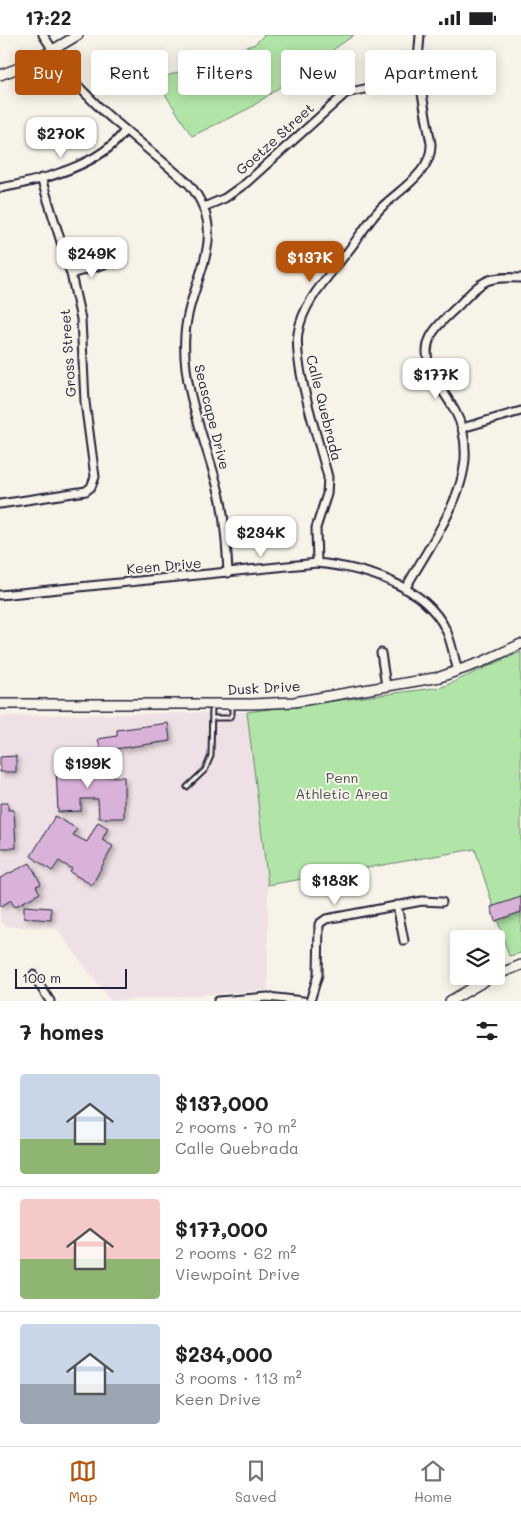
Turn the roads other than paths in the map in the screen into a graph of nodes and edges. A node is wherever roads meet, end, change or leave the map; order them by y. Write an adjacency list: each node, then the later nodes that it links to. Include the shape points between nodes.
1 (43, 35): 4 (street, Seascape Drive)
2 (78, 35): 5 (street)
3 (420, 35): 6 (street, Calle Quebrada)
4 (52, 50)
5 (56, 50)
6 (419, 50)
7 (15, 70): 8 (street)
8 (0, 75)
9 (81, 89): 12 (street, Seascape Drive)
10 (365, 89): 15 (street, Goetze Street, via 346,93 246,183)
11 (423, 95): 22 (street, Calle Quebrada, via 431,143 428,161 379,210 316,293 300,323 298,361 328,477 327,494 316,528)
12 (125, 130): 13 (street, via 120,138 94,158); 15 (street, Seascape Drive, via 189,184)
13 (41, 178): 14 (street); 17 (street, Gross Street)
14 (0, 188)
15 (204, 207): 23 (street, Seascape Drive, via 209,245 188,312 185,359 192,397 221,501)
16 (108, 263): 17 (street)
17 (71, 274): 21 (street, Gross Street, via 81,319 84,402 96,477 91,487 80,492)
18 (521, 278): 20 (street, via 497,277 477,286 431,337 427,349 428,364)
19 (521, 411): 20 (street)
20 (462, 428): 24 (street, via 465,458 455,501)
21 (0, 504)
22 (317, 563): 23 (street, Keen Drive); 24 (street, Keen Drive, via 347,566)
23 (228, 573): 25 (street, Keen Drive)
24 (405, 589): 28 (street, Keen Drive, via 432,610 446,630)
25 (0, 595)
26 (521, 644): 28 (street, Dusk Drive)
27 (381, 653): 29 (street)
28 (458, 671): 29 (street, Dusk Drive)
29 (386, 686): 32 (street, Dusk Drive, via 294,702)
30 (0, 704): 31 (street, Dusk Drive)
31 (212, 704): 32 (street, Dusk Drive); 33 (lane)
32 (232, 704): 33 (lane, via 229,718)
33 (212, 718): 34 (lane, via 211,756 205,770)
34 (187, 787)
35 (442, 902): 36 (street)
36 (398, 905): 37 (street); 45 (street, via 326,919 319,924 318,975)
37 (404, 941)
38 (521, 965): 39 (street)
39 (505, 971)
40 (33, 975): 42 (street)
41 (478, 985): 46 (street)
42 (50, 1001)
43 (218, 1001): 44 (street, via 268,997)
44 (303, 1001)
45 (310, 1001)
46 (450, 1001)

